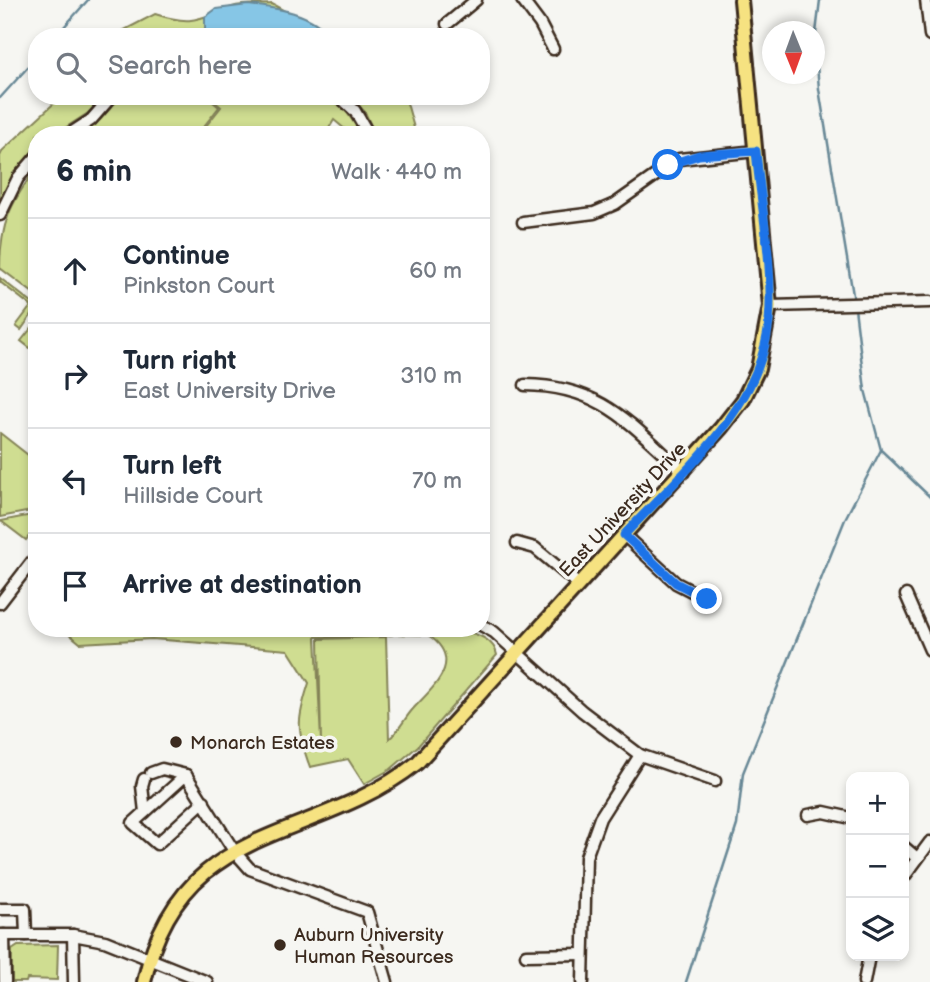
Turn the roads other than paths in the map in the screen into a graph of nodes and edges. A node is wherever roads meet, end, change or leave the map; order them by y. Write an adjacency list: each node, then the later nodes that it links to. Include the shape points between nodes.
1 (476, 0): 5 (street)
2 (522, 0): 7 (street)
3 (741, 0): 12 (main road, East University Drive)
4 (926, 0): 6 (street)
5 (447, 24)
6 (930, 35)
7 (553, 49)
8 (104, 105): 10 (street)
9 (349, 105): 11 (street)
10 (82, 126)
11 (364, 126)
12 (756, 151): 15 (street, via 679,159 615,204 594,213); 17 (main road, East University Drive)
13 (28, 166): 14 (street)
14 (0, 215)
15 (523, 222)
16 (930, 302): 17 (street)
17 (770, 306): 19 (main road, East University Drive, via 764,347 743,400)
18 (525, 385): 19 (street, via 556,386 605,404)
19 (684, 472): 20 (main road, East University Drive)
20 (624, 535): 23 (main road, East University Drive); 25 (street, via 676,583)
21 (517, 543): 23 (street, via 536,548)
22 (28, 567): 26 (street)
23 (578, 584): 29 (main road, East University Drive)
24 (906, 595): 28 (street)
25 (707, 599)
26 (0, 603)
27 (490, 632): 29 (street)
28 (930, 650)
29 (518, 653): 30 (street); 38 (main road, East University Drive, via 434,748 400,777)
30 (640, 755): 32 (street); 46 (street, via 600,818 586,857)
31 (186, 775): 33 (street); 34 (street); 34 (street, via 162,769 147,776 142,786)
32 (715, 781)
33 (204, 801): 34 (street, via 157,844 133,823); 38 (street)
34 (145, 812)
35 (808, 815): 36 (street, via 824,812)
36 (846, 817)
37 (930, 842): 40 (street)
38 (234, 851): 48 (main road, East University Drive, via 187,890 163,927); 56 (street, via 250,869 366,912)
39 (909, 851): 40 (street)
40 (917, 858): 41 (street)
41 (909, 870)
42 (0, 909): 44 (street, via 25,909)
43 (2, 935): 44 (street); 50 (street)
44 (26, 935): 45 (street)
45 (73, 935): 48 (street, via 105,941); 53 (street)
46 (583, 954): 47 (street); 57 (street)
47 (526, 955)
48 (149, 961): 51 (street); 54 (main road, East University Drive)
49 (868, 961): 58 (street)
50 (2, 968): 52 (street)
51 (190, 978): 55 (street)
52 (5, 982)
53 (74, 982)
54 (144, 982)
55 (207, 982)
56 (387, 982)
57 (583, 982)
58 (864, 982)

